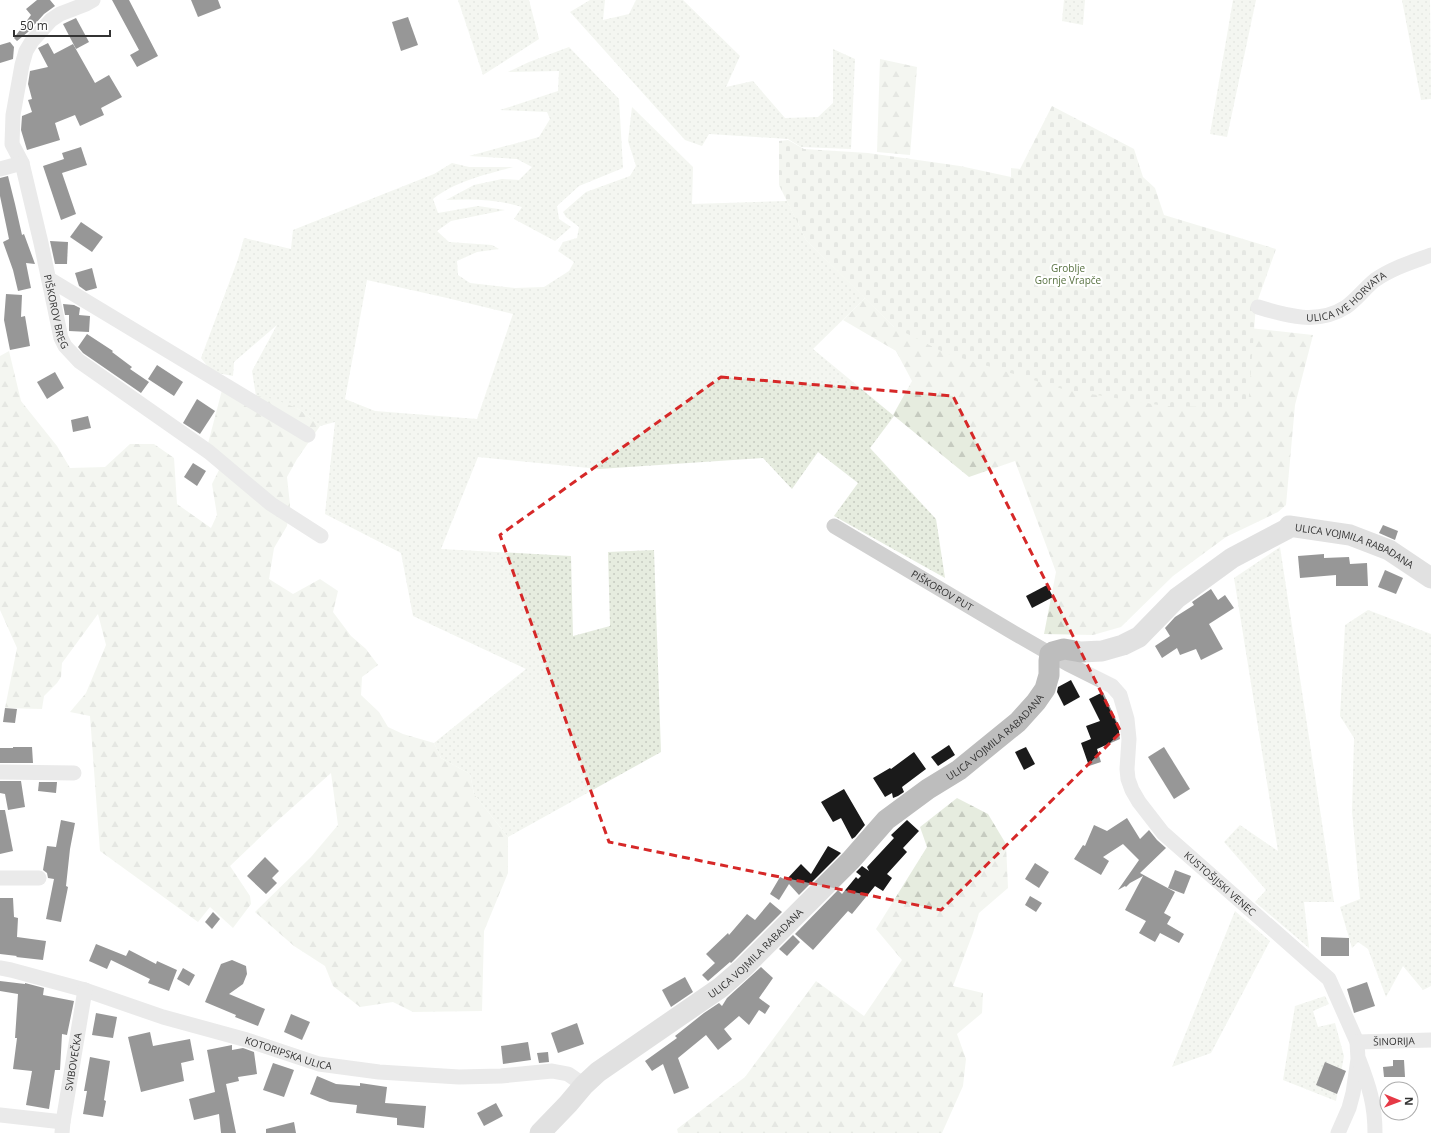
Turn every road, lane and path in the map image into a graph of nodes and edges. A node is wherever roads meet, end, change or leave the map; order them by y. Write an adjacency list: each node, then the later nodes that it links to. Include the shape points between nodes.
1 (93, 0): 2 (street, PIŠKOROV BREG, via 51,20 26,51 16,90 12,131 12,144)
2 (22, 163): 3 (street); 5 (street, PIŠKOROV BREG)
3 (0, 169)
4 (1431, 255): 6 (street, ULICA IVE HORVATA, via 1391,270 1333,314 1297,317)
5 (49, 279): 7 (street); 9 (street, PIŠKOROV BREG, via 61,338 79,361 209,452 271,504)
6 (1258, 307)
7 (308, 435)
8 (834, 526): 11 (street, PIŠKOROV PUT)
9 (321, 536)
10 (1431, 578): 11 (street, ULICA VOJMILA RABADANA, via 1389,550 1350,535 1289,526 1232,558 1177,598 1139,637 1102,651 1058,650)
11 (1050, 654): 19 (street, KUSTOŠIJSKI VENEC, via 1107,682 1120,695 1127,719 1129,739 1128,779 1139,802 1163,833 1329,979); 21 (street, ULICA VOJMILA RABADANA, via 1049,674 1044,689 1018,722 959,770 886,820 852,860 720,988 614,1060)
12 (0, 772): 13 (street)
13 (74, 773)
14 (0, 878): 15 (street)
15 (39, 878)
16 (0, 968): 17 (street, KOTORIPSKA ULICA)
17 (85, 990): 21 (street, KOTORIPSKA ULICA, via 163,1017 247,1040 320,1064 379,1072 459,1077 552,1071 568,1074); 23 (street, SVIBOVEČKA)
18 (1431, 1040): 19 (street, ŠINORIJA)
19 (1357, 1042): 20 (street, KUSTOŠIJSKI VENEC)
20 (1358, 1059): 25 (street, KUSTOŠIJSKI VENEC, via 1349,1108); 26 (street, via 1373,1102)
21 (584, 1085): 24 (street, ULICA VOJMILA RABADANA)
22 (0, 1115): 23 (street)
23 (62, 1128)
24 (540, 1133)
25 (1338, 1133)
26 (1375, 1133)

